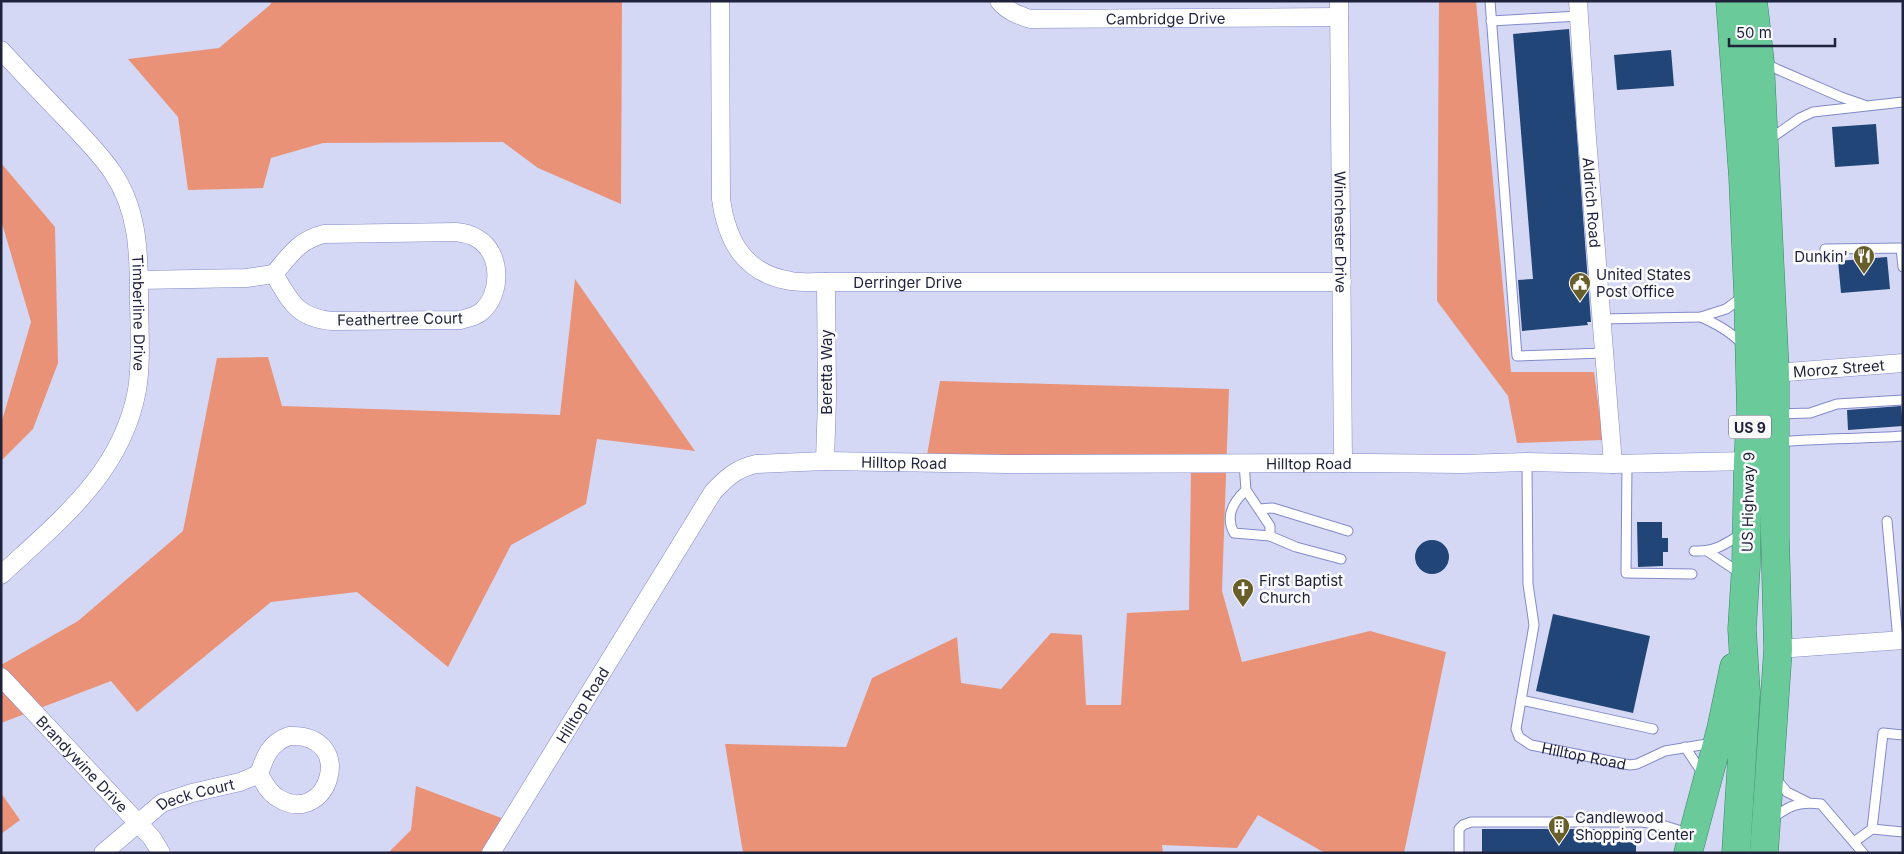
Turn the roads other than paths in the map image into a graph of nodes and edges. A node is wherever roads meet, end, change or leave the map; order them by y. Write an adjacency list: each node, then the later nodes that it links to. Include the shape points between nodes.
1 (720, 1): 19 (street, Derringer Drive, via 721,199 729,234 744,258 764,273 793,282)
2 (999, 1): 8 (street, Cambridge Drive, via 1018,15 1030,19)
3 (1490, 1): 9 (lane)
4 (1730, 1): 21 (highway, US Highway 9 / US 9)
5 (1753, 1): 11 (highway, US Highway 9 / US 9)
6 (1339, 9): 8 (street, Cambridge Drive); 20 (street, Winchester Drive)
7 (1579, 9): 9 (lane); 23 (street, Aldrich Road)
8 (1165, 10)
9 (1491, 21): 25 (lane, via 1517,356)
10 (1, 50): 18 (street, Timberline Drive, via 114,173 134,223)
11 (1760, 62): 13 (lane); 14 (highway, US Highway 9 / US 9)
12 (1903, 102): 13 (lane)
13 (1867, 106): 14 (lane, via 1813,112)
14 (1764, 143): 27 (highway, US Highway 9 / US 9)
15 (1825, 249): 16 (lane, via 1901,248)
16 (1903, 267)
17 (274, 274): 17 (street, Feathertree Court, via 304,241 324,234 456,232 478,238 489,249 494,260 496,285 481,313 460,320 332,321 318,320 300,310); 18 (street, via 246,278)
18 (140, 280): 48 (street, Timberline Drive, via 138,375 133,406 110,462 75,506)
19 (826, 282): 20 (street, Derringer Drive); 32 (street, Beretta Way)
20 (1342, 282): 36 (street, Winchester Drive)
21 (1748, 293): 22 (lane, via 1726,309); 24 (highway, US Highway 9 / US 9)
22 (1701, 317): 23 (lane); 24 (lane, via 1735,336)
23 (1602, 320): 25 (street, Aldrich Road)
24 (1750, 352): 34 (highway, US Highway 9 / US 9)
25 (1604, 353): 37 (street, Aldrich Road)
26 (1903, 363): 27 (street, Moroz Street)
27 (1775, 373): 29 (highway, US Highway 9 / US 9)
28 (1903, 400): 29 (lane, via 1838,404 1810,413)
29 (1775, 414): 31 (highway, US Highway 9 / US 9)
30 (1903, 436): 31 (lane)
31 (1775, 442): 52 (highway, US Highway 9 / US 9)
32 (824, 461): 35 (street, Hilltop Road); 71 (street, Hilltop Road, via 747,466 736,470 713,492)
33 (1527, 462): 36 (street, Hilltop Road); 37 (street, Hilltop Road); 54 (lane, Hilltop Road, via 1528,584 1534,625)
34 (1748, 462): 37 (street, Hilltop Road); 41 (highway, US Highway 9 / US 9)
35 (1244, 463): 36 (street, Hilltop Road); 38 (lane)
36 (1343, 463)
37 (1620, 463): 47 (lane, via 1626,573)
38 (1246, 490): 39 (lane); 43 (lane, via 1231,510 1230,524 1234,533)
39 (1259, 509): 42 (lane, via 1273,508); 43 (lane, via 1270,526)
40 (1887, 521): 51 (lane)
41 (1747, 530): 45 (lane, via 1720,547); 49 (highway, US Highway 9 / US 9)
42 (1348, 531)
43 (1270, 536): 46 (lane)
44 (1694, 551): 45 (lane)
45 (1706, 551): 49 (lane, via 1734,568)
46 (1341, 559)
47 (1692, 574)
48 (1, 575)
49 (1745, 581): 50 (highway, US Highway 9 / US 9)
50 (1742, 629): 57 (highway); 73 (highway, US Highway 9 / US 9, via 1746,692)
51 (1900, 640): 52 (street)
52 (1778, 649): 59 (highway, US Highway 9 / US 9)
53 (1, 677): 64 (street, Brandywine Drive)
54 (1521, 700): 55 (lane); 58 (lane, Hilltop Road, via 1516,729 1519,737 1530,745 1630,765 1664,751)
55 (1653, 729)
56 (1903, 735): 65 (lane, via 1883,733)
57 (1718, 742): 58 (lane, Hilltop Road); 61 (highway)
58 (1685, 747): 61 (lane)
59 (1769, 772): 62 (lane, via 1787,792); 63 (highway, US Highway 9 / US 9)
60 (259, 774): 64 (street, Deck Court, via 168,800)
61 (1708, 782): 68 (highway)
62 (1808, 802): 63 (lane, via 1791,805); 67 (lane, via 1821,804)
63 (1766, 822): 74 (highway, US Highway 9 / US 9)
64 (138, 823): 69 (street, Deck Court); 70 (street, Brandywine Drive)
65 (1872, 829): 66 (lane); 67 (lane)
66 (1903, 832)
67 (1854, 842): 75 (lane)
68 (1691, 844): 72 (lane, via 1662,825 1642,822 1471,822 1459,829)
69 (103, 853)
70 (162, 853)
71 (492, 853)
72 (1460, 853)
73 (1736, 853)
74 (1764, 853)
75 (1863, 853)

